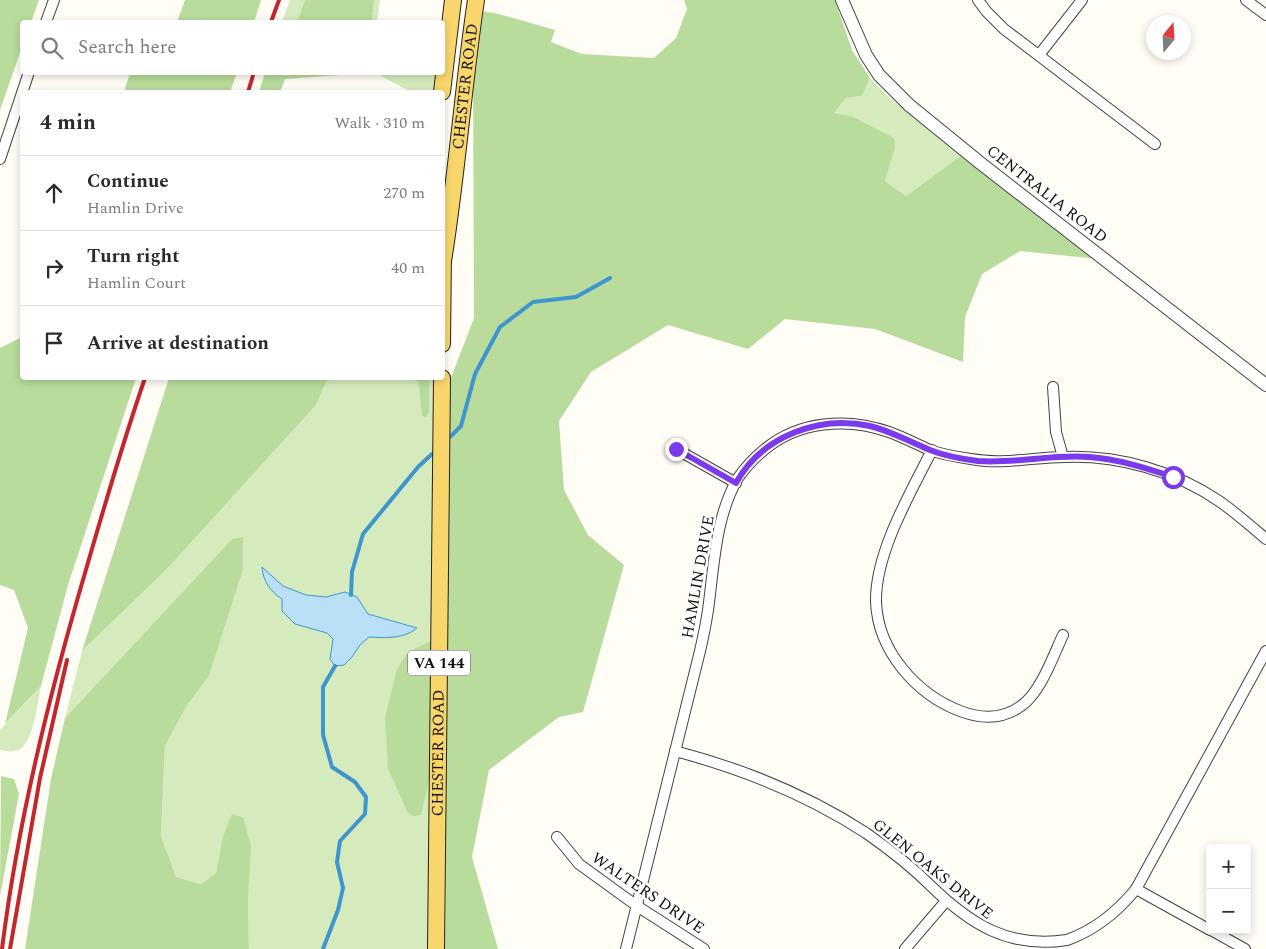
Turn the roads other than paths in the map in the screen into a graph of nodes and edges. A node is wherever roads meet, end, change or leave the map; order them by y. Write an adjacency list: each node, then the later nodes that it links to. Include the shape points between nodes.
1 (54, 0): 9 (street)
2 (453, 0): 11 (main road, CHESTER ROAD)
3 (476, 0): 19 (main road, CHESTER ROAD)
4 (842, 0): 21 (street, CENTRALIA ROAD, via 866,55 879,75 909,105)
5 (978, 0): 10 (street, via 1004,29)
6 (1082, 0): 10 (street)
7 (1246, 0): 8 (street)
8 (1266, 15)
9 (47, 20)
10 (1039, 56): 17 (street)
11 (445, 67)
12 (28, 75): 14 (street)
13 (444, 75): 15 (main road, CHESTER ROAD)
14 (23, 90)
15 (442, 90)
16 (20, 99): 18 (street)
17 (1156, 144)
18 (0, 159)
19 (445, 245)
20 (442, 380): 37 (main road, CHESTER ROAD / VA 144)
21 (1266, 385)
22 (1053, 387): 25 (street, via 1056,432)
23 (676, 449): 26 (street)
24 (932, 450): 25 (street, HAMLIN DRIVE, via 978,461); 26 (street, HAMLIN DRIVE, via 870,426 815,426 797,431 765,449); 28 (street, via 879,570 876,604 884,637 905,672 919,687 947,706 986,718 1001,716 1013,712 1030,697)
25 (1063, 457): 27 (street, HAMLIN DRIVE, via 1088,456 1117,461 1173,477 1218,500)
26 (736, 483): 30 (street, HAMLIN DRIVE, via 715,551 700,651)
27 (1266, 539)
28 (1062, 634)
29 (1266, 650): 32 (street, GLEN OAKS DRIVE)
30 (675, 751): 33 (street, GLEN OAKS DRIVE, via 772,783 833,813 868,834); 34 (street, HAMLIN DRIVE)
31 (557, 837): 34 (street, WALTERS DRIVE, via 579,864)
32 (1136, 889): 33 (street, GLEN OAKS DRIVE, via 1126,902 1092,929 1045,946 1016,944 1002,939 969,921); 35 (street)
33 (946, 901): 40 (street)
34 (637, 906): 38 (street, HAMLIN DRIVE); 39 (street, WALTERS DRIVE)
35 (1206, 928)
36 (1217, 934): 41 (street)
37 (436, 949)
38 (626, 949)
39 (704, 949)
40 (905, 949)
41 (1245, 949)

